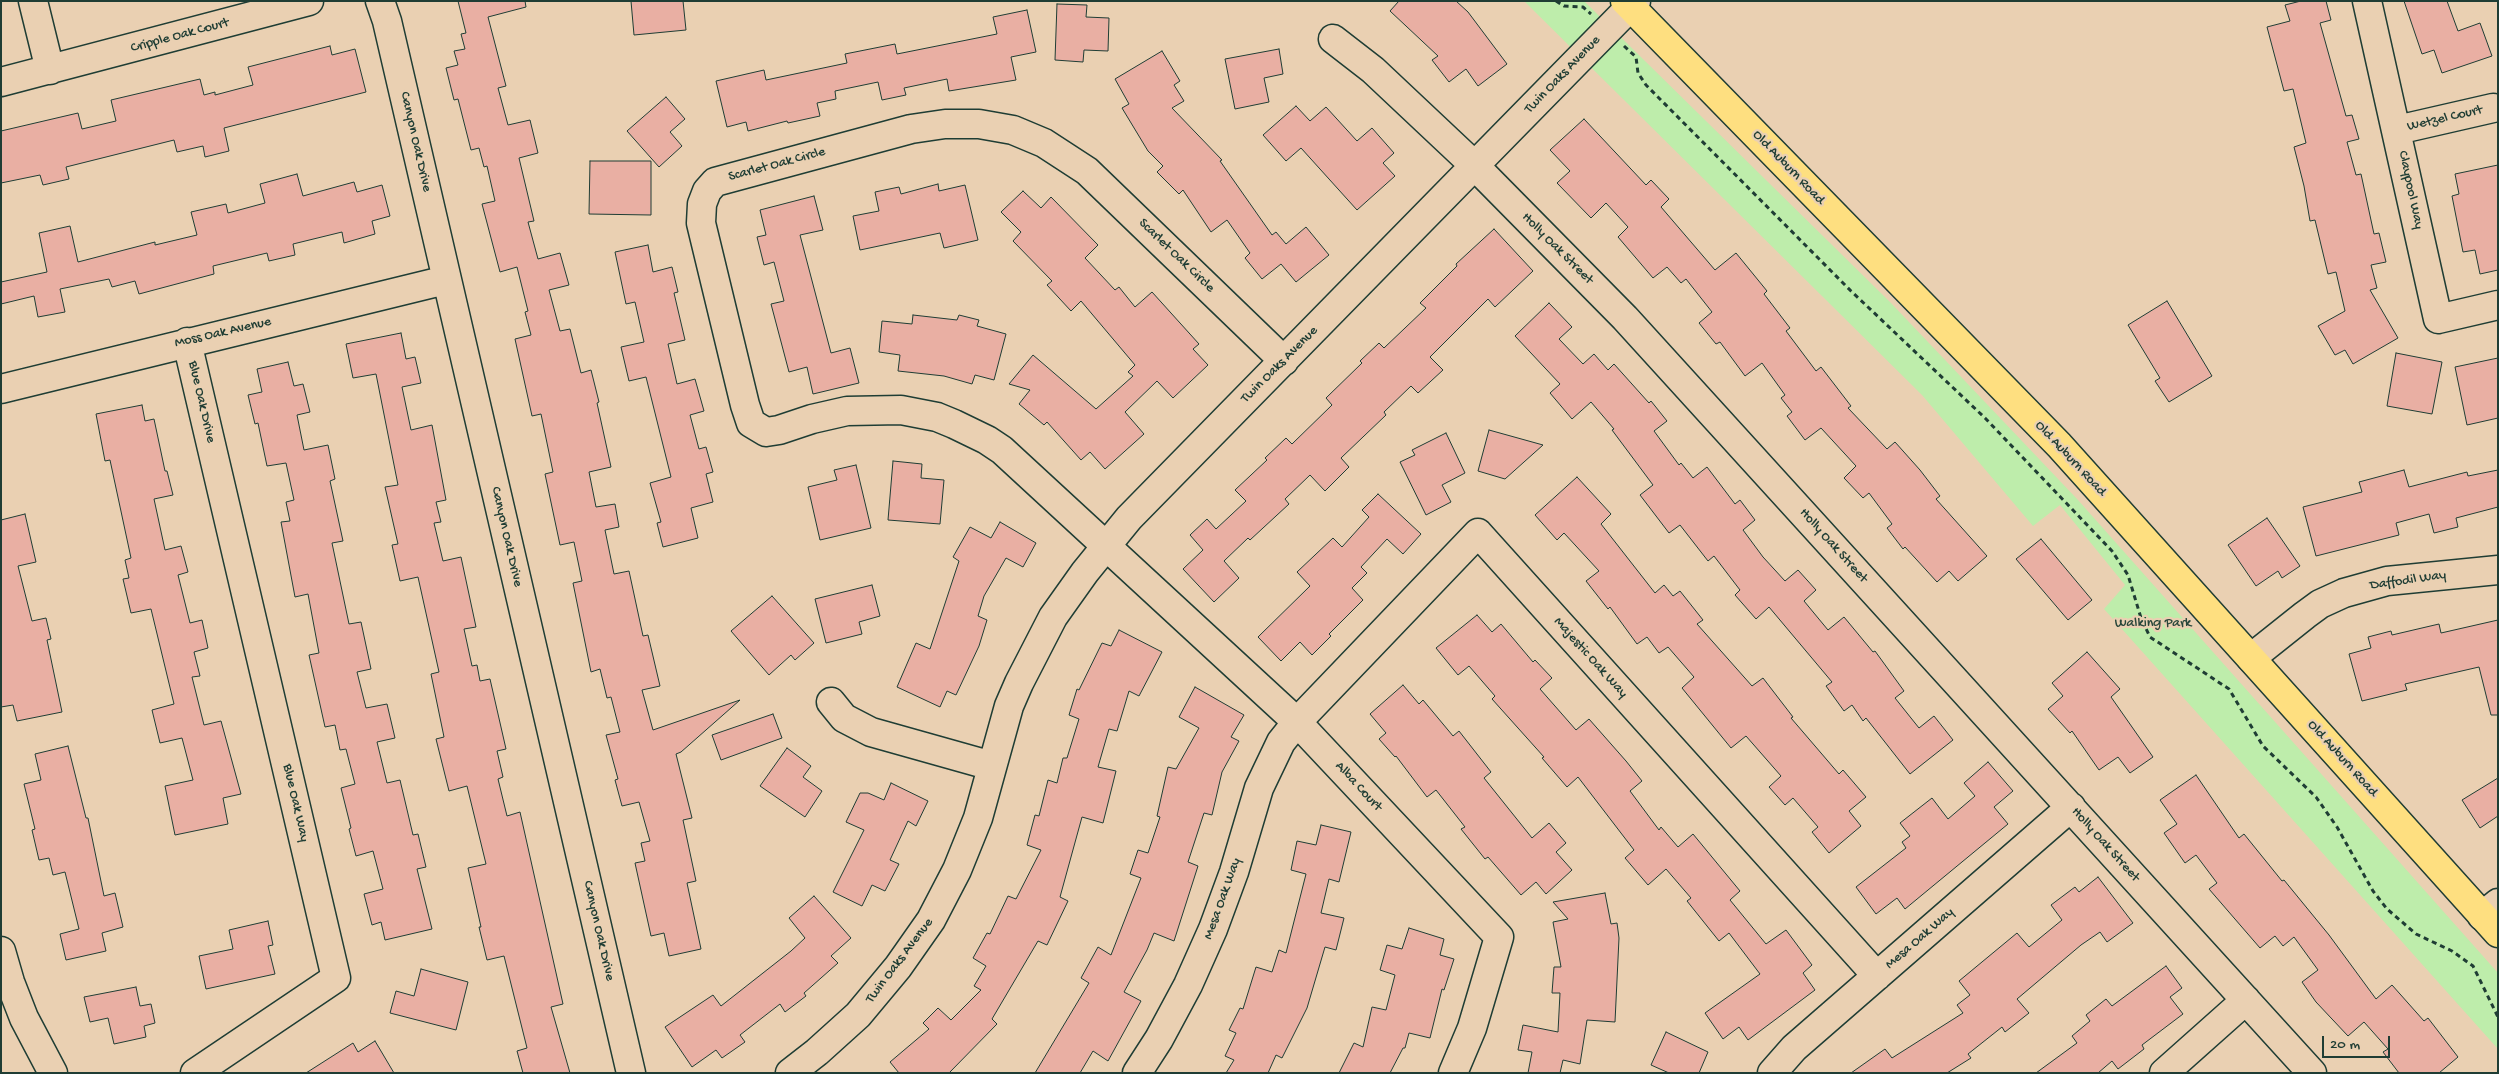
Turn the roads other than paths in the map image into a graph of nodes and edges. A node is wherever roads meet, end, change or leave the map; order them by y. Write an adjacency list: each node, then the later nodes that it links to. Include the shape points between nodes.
1 (33, 1): 7 (street)
2 (309, 1): 7 (street, Cripple Oak Court)
3 (380, 1): 12 (street, Canyon Oak Drive)
4 (2367, 1): 10 (street, Claypool Way)
5 (1631, 3): 11 (street, Twin Oaks Avenue); 20 (main road, Old Auburn Road, via 2059,445)
6 (1333, 39): 11 (street, Holly Oak Street, via 1373,70)
7 (50, 70): 8 (street, Cripple Oak Court)
8 (1, 82)
9 (2493, 108): 10 (street, Wetzel Court)
10 (2397, 130): 13 (street, Claypool Way, via 2438,319)
11 (1475, 166): 15 (street, Twin Oaks Avenue); 24 (street, Holly Oak Street, via 1625,318)
12 (446, 280): 14 (street, Moss Oak Avenue); 31 (street, Canyon Oak Drive)
13 (2498, 305)
14 (187, 342): 16 (street, Moss Oak Avenue); 17 (street, Blue Oak Drive)
15 (1284, 361): 18 (street, Twin Oaks Avenue); 18 (street, Scarlet Oak Circle, via 1087,170 1044,142 1012,130 979,124 911,129 715,182 702,204 701,223 751,422 766,432 829,414 865,409 901,410 937,418 1002,450)
16 (1, 388)
17 (215, 462): 30 (street, Blue Oak Way, via 336,978)
18 (1107, 544): 22 (street, Alba Court); 23 (street, Twin Oaks Avenue, via 1066,597 1040,639 1009,706)
19 (2498, 570): 20 (street, Daffodil Way, via 2387,581 2344,593 2313,609)
20 (2250, 658): 25 (main road, Old Auburn Road)
21 (831, 702): 23 (street, via 844,718 871,732)
22 (1297, 722): 27 (street, Majestic Oak Way, via 1478,533); 33 (street, Mesa Oak Way, via 1272,757 1259,788 1234,872 1188,985); 34 (street, Alba Court, via 1499,937 1472,1028)
23 (992, 766): 32 (street, Twin Oaks Avenue, via 978,818 957,870 917,942 858,1015)
24 (2071, 807): 27 (street, Mesa Oak Way); 28 (street, Holly Oak Street)
25 (2493, 917)
26 (1, 951): 29 (street, via 24,1018)
27 (1877, 976): 35 (street, Mesa Oak Way, via 1794,1048)
28 (2246, 1000): 36 (street); 37 (street, Holly Oak Street)
29 (53, 1073)
30 (195, 1073)
31 (631, 1073)
32 (790, 1073)
33 (1137, 1073)
34 (1454, 1073)
35 (1772, 1073)
36 (2164, 1073)
37 (2312, 1073)

